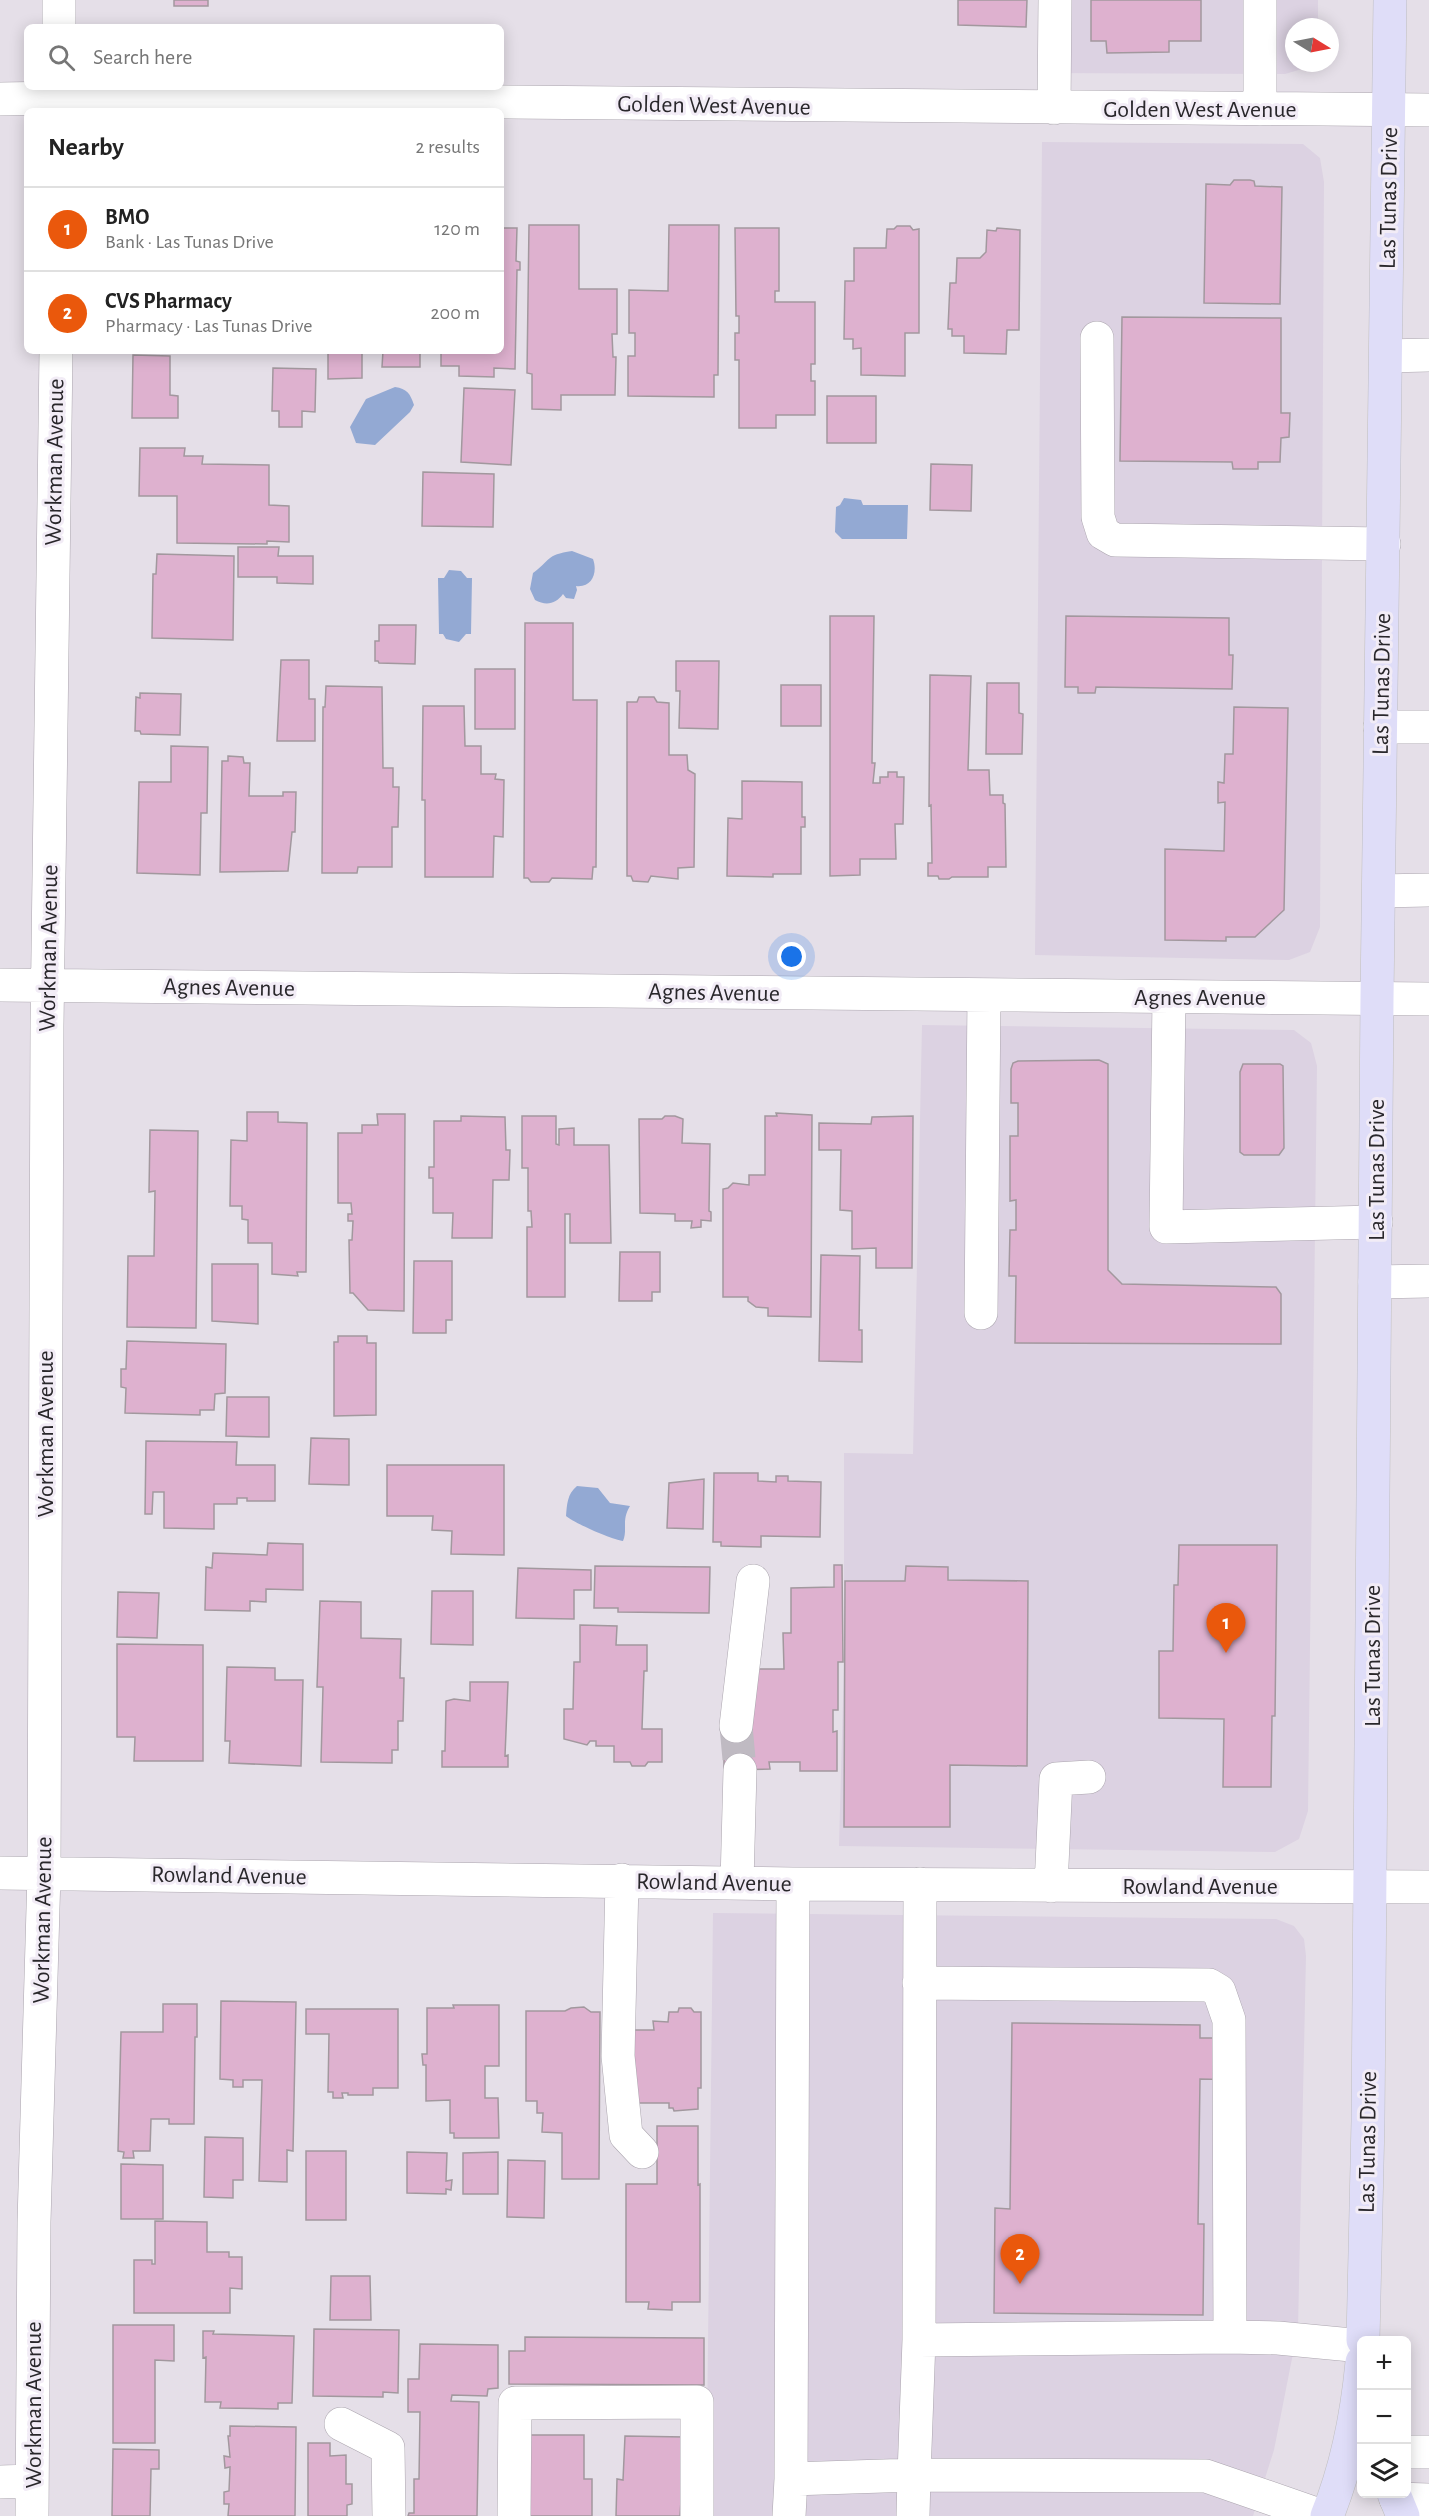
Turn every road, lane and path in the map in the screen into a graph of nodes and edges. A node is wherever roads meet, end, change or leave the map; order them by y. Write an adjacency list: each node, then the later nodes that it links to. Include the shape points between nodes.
1 (59, 0): 5 (street)
2 (1055, 0): 8 (street)
3 (1260, 0): 9 (street)
4 (1390, 0): 10 (main road, Las Tunas Drive)
5 (59, 24)
6 (0, 99): 7 (street, Golden West Avenue)
7 (59, 99): 8 (street, Golden West Avenue)
8 (1054, 108): 9 (street, Golden West Avenue)
9 (1260, 110): 10 (street, Golden West Avenue)
10 (1390, 110): 11 (street, Golden West Avenue); 15 (main road, Las Tunas Drive)
11 (1429, 111)
12 (1097, 338): 16 (street, via 1098,517 1103,532 1115,540)
13 (56, 354): 22 (street, Workman Avenue)
14 (1429, 355): 15 (street)
15 (1386, 356): 16 (main road, Las Tunas Drive)
16 (1384, 544): 18 (main road, Las Tunas Drive)
17 (1429, 727): 18 (street)
18 (1380, 728): 20 (main road, Las Tunas Drive)
19 (1429, 890): 20 (street)
20 (1379, 891): 25 (main road, Las Tunas Drive)
21 (0, 985): 22 (street, Agnes Avenue)
22 (48, 985): 23 (street, Agnes Avenue); 36 (street, Workman Avenue)
23 (984, 995): 24 (street, Agnes Avenue); 30 (street)
24 (1168, 998): 25 (street, Agnes Avenue); 27 (street, via 1166,1227)
25 (1377, 998): 26 (street, Agnes Avenue); 27 (main road, Las Tunas Drive)
26 (1429, 999)
27 (1376, 1222): 29 (main road, Las Tunas Drive)
28 (1429, 1281): 29 (street)
29 (1375, 1282): 43 (main road, Las Tunas Drive)
30 (981, 1313)
31 (753, 1581): 32 (street)
32 (736, 1726)
33 (740, 1770): 38 (street)
34 (1089, 1777): 41 (street, via 1056,1779)
35 (0, 1873): 36 (street, Rowland Avenue)
36 (44, 1873): 37 (street, Rowland Avenue); 56 (street, Workman Avenue, via 34,2222)
37 (622, 1880): 38 (street, Rowland Avenue); 45 (street, via 618,2056 626,2135)
38 (737, 1883): 39 (street, Rowland Avenue)
39 (794, 1884): 40 (street, Rowland Avenue); 55 (street)
40 (920, 1884): 41 (street, Rowland Avenue); 44 (street)
41 (1051, 1886): 43 (street, Rowland Avenue)
42 (1429, 1887): 43 (street, Rowland Avenue)
43 (1371, 1888): 46 (main road, Las Tunas Drive)
44 (919, 1983): 47 (street, via 1209,1985 1219,1991 1229,2020); 48 (street)
45 (642, 2152)
46 (1363, 2336)
47 (1230, 2337): 48 (street); 49 (street)
48 (919, 2340): 54 (street)
49 (1357, 2346)
50 (1357, 2421): 66 (main road)
51 (341, 2424): 60 (street, via 388,2448)
52 (1411, 2452): 53 (street)
53 (1429, 2452)
54 (914, 2475): 55 (street); 64 (street); 65 (street, via 1206,2476)
55 (791, 2479): 63 (street)
56 (16, 2482): 59 (street, Workman Avenue)
57 (1429, 2500): 58 (street)
58 (1397, 2503)
59 (32, 2516)
60 (390, 2516)
61 (514, 2516): 62 (street, via 515,2403 697,2402)
62 (697, 2516)
63 (789, 2516)
64 (913, 2516)
65 (1322, 2516)
66 (1328, 2516)

